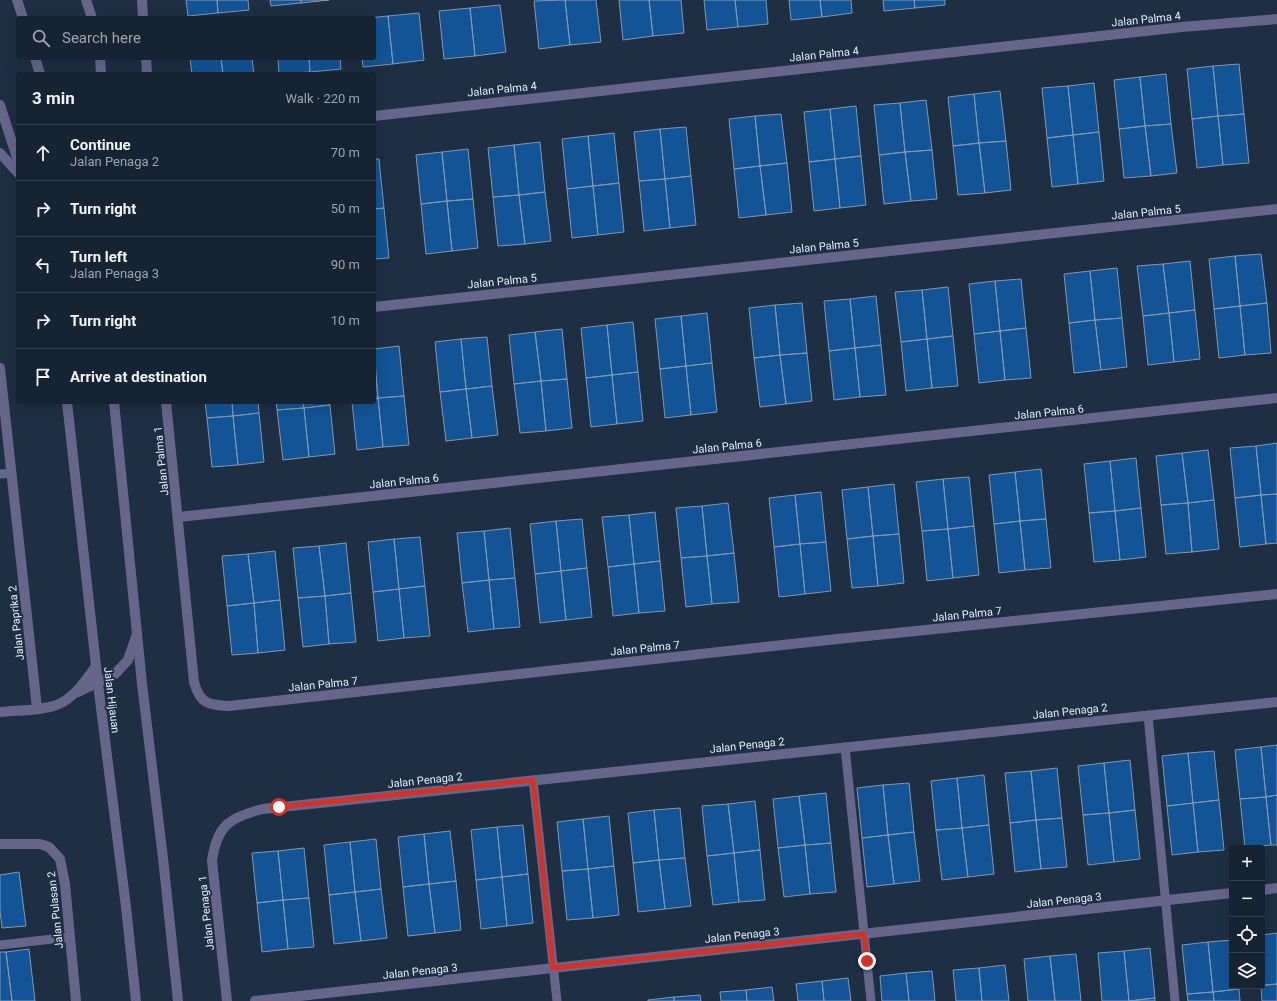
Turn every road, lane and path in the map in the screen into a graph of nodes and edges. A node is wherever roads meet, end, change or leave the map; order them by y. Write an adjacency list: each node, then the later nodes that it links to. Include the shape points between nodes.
1 (17, 0): 4 (street)
2 (86, 0): 5 (street)
3 (142, 0): 6 (street)
4 (22, 16)
5 (91, 16)
6 (143, 16)
7 (1277, 18): 15 (street, Jalan Palma 4)
8 (36, 60): 11 (street)
9 (100, 60): 12 (street)
10 (146, 60): 13 (street)
11 (39, 72)
12 (101, 72)
13 (147, 72)
14 (0, 105): 17 (street)
15 (376, 116)
16 (0, 154): 18 (street)
17 (16, 155)
18 (16, 171)
19 (1277, 210): 20 (street, Jalan Palma 5)
20 (376, 307)
21 (0, 368): 26 (street, Jalan Paprika 2)
22 (1277, 398): 28 (street, Jalan Palma 6)
23 (67, 404): 31 (street, Jalan Hijauan)
24 (114, 404): 30 (street)
25 (166, 404): 28 (street, Jalan Palma 1)
26 (11, 473): 27 (lane); 35 (street, Jalan Paprika 2)
27 (0, 474)
28 (179, 517): 29 (street, Jalan Palma 7, via 194,682 197,696 210,705 229,706 820,640)
29 (1277, 594)
30 (138, 634): 32 (street, via 128,660 115,674); 52 (street)
31 (96, 666): 32 (street, Jalan Hijauan); 33 (street)
32 (98, 684): 33 (street); 51 (street, Jalan Hijauan, via 126,899)
33 (73, 695): 35 (street, via 59,704)
34 (1277, 702): 37 (street, Jalan Penaga 2)
35 (37, 708): 36 (street)
36 (0, 712)
37 (1148, 715): 38 (street, Jalan Penaga 2); 45 (lane)
38 (845, 747): 39 (street, Jalan Penaga 2); 46 (lane)
39 (533, 780): 40 (street, Jalan Penaga 2, via 263,809 234,818); 49 (lane)
40 (224, 826): 53 (street, Jalan Penaga 1, via 214,845 212,861)
41 (0, 844): 47 (street, Jalan Pulasan 2, via 40,844 56,853 63,870)
42 (1277, 888): 43 (street)
43 (1265, 890)
44 (1229, 893): 45 (street, Jalan Penaga 3)
45 (1166, 901): 46 (street, Jalan Penaga 3); 57 (lane)
46 (864, 934): 49 (street, Jalan Penaga 3); 56 (lane)
47 (70, 937): 48 (lane); 50 (street, Jalan Pulasan 2)
48 (0, 945)
49 (553, 968): 54 (street, Jalan Penaga 3); 55 (lane)
50 (76, 1001)
51 (136, 1001)
52 (178, 1001)
53 (227, 1001)
54 (255, 1001)
55 (557, 1001)
56 (871, 1001)
57 (1175, 1001)

